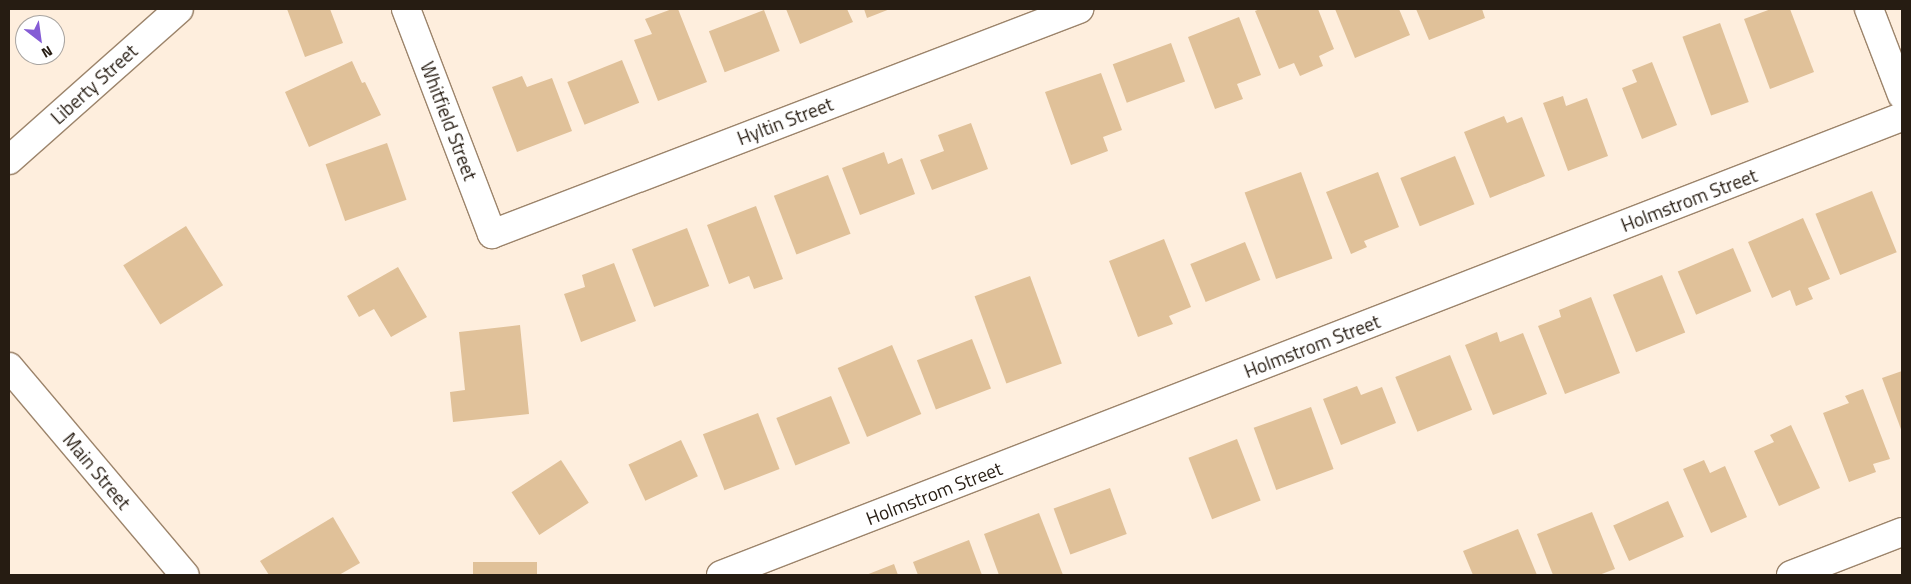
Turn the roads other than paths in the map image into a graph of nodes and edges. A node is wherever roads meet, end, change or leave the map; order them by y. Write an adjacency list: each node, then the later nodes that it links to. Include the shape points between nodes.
1 (179, 9): 7 (street, Liberty Street)
2 (406, 9): 8 (street, Whitfield Street)
3 (1079, 9): 8 (street, Hyltin Street)
4 (1869, 9): 5 (street)
5 (1902, 95)
6 (1902, 117): 12 (street, Holmstrom Street)
7 (9, 160)
8 (492, 234)
9 (9, 367): 11 (street, Main Street)
10 (1902, 532): 13 (street)
11 (185, 575)
12 (721, 575)
13 (1791, 575)

